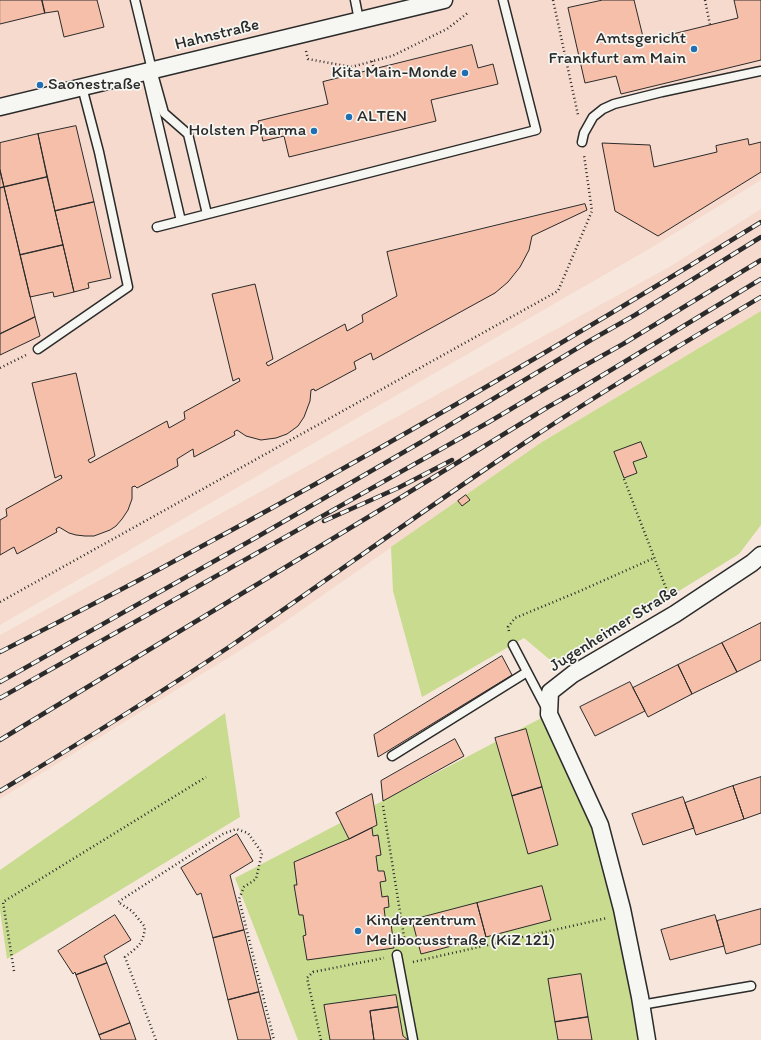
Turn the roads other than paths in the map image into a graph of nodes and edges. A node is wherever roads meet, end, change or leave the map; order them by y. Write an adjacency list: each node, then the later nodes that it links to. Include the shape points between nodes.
1 (135, 0): 6 (lane)
2 (355, 0): 5 (lane)
3 (444, 0): 5 (street, Hahnstraße)
4 (503, 0): 11 (lane, via 536,130)
5 (359, 20): 6 (street, Hahnstraße)
6 (149, 71): 8 (street, Hahnstraße); 11 (lane, via 164,113 188,134); 12 (lane)
7 (761, 71): 10 (lane, via 614,104 593,117)
8 (82, 87): 9 (street, Hahnstraße); 14 (lane, via 128,287)
9 (0, 107)
10 (582, 142)
11 (208, 214): 12 (lane)
12 (181, 221): 13 (lane)
13 (157, 227)
14 (38, 349)
15 (761, 555): 18 (street, Jugenheimer Straße, via 675,614 573,674 550,692)
16 (513, 645): 17 (lane)
17 (527, 672): 18 (lane); 19 (lane)
18 (549, 714): 22 (street, Jugenheimer Straße, via 600,825 622,909)
19 (392, 756)
20 (397, 955): 23 (lane)
21 (751, 986): 22 (lane)
22 (641, 1005): 24 (street, Jugenheimer Straße)
23 (413, 1040)
24 (647, 1040)

